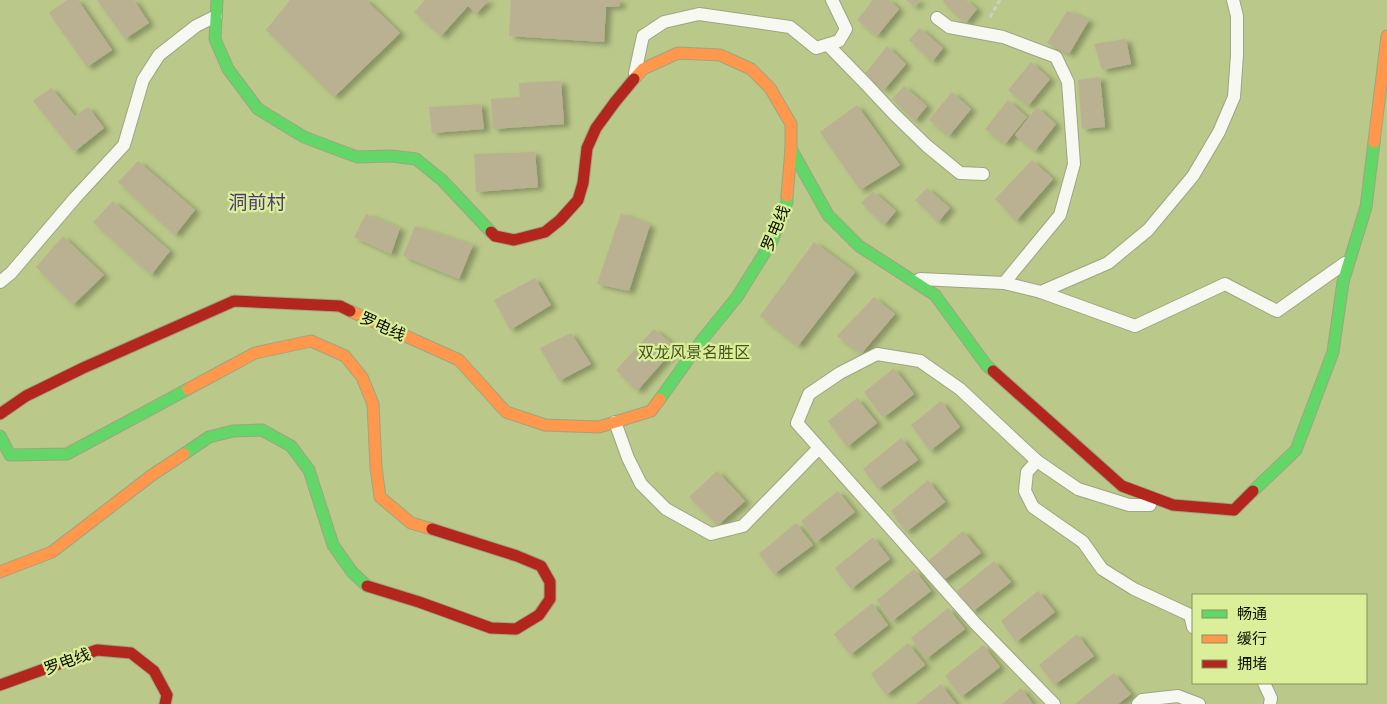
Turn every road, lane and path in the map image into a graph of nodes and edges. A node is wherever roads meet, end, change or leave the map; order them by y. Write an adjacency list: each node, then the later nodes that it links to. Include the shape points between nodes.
1 (216, 0): 4 (street, 罗电线)
2 (832, 0): 7 (lane, via 846,29 839,41)
3 (1233, 0): 15 (lane, via 1237,16 1234,97 1219,132 1193,176 1148,230 1108,263)
4 (216, 16): 8 (street, 罗电线, via 215,39 228,69 258,109 304,137 357,157 416,159 442,180 495,236 514,240 544,232 578,200 587,148 596,128); 13 (lane, via 196,26 159,56 143,80 124,145)
5 (938, 18): 14 (lane, via 949,27 1003,37 1056,57 1068,82 1074,164 1060,215)
6 (1387, 36): 11 (street, via 1366,207)
7 (828, 45): 8 (lane, via 816,48 790,27 699,14 664,22 643,36); 10 (lane, via 927,146 960,173)
8 (634, 80): 9 (street, 罗电线, via 644,69 678,53 720,55 751,69 770,88 791,124)
9 (791, 149): 12 (street, via 828,215 858,246); 17 (street, 罗电线, via 787,202 772,240 737,297 651,411)
10 (983, 174)
11 (1349, 260): 15 (lane, via 1278,311 1225,284 1134,326); 22 (street, via 1333,352 1296,450 1234,510)
12 (910, 279): 14 (lane); 22 (street, via 935,295 986,366 1122,486)
13 (0, 282)
14 (1004, 283): 15 (lane)
15 (1041, 292)
16 (0, 414): 17 (street, 罗电线, via 26,396 83,368 234,302 340,306 459,360 506,412 545,425 599,427)
17 (615, 422): 19 (lane, via 641,484 666,509 711,534 743,526)
18 (0, 436): 20 (street)
19 (819, 448): 21 (lane, via 797,423 809,394 877,354 920,361 960,389); 28 (lane, via 975,623)
20 (5, 459): 23 (street, via 67,454 255,353 311,342 345,356 362,377 373,404 380,497 411,523 518,556 540,566 550,582 550,599 539,615 516,628 491,628 368,586 352,572 333,545 309,470 291,446 262,430 232,431 208,437 52,552)
21 (1037, 461): 22 (lane, via 1078,489 1129,505); 24 (lane, via 1027,472 1025,491 1033,507 1083,542 1102,569 1134,589 1190,615)
22 (1173, 504)
23 (0, 572)
24 (1192, 623)
25 (1264, 684): 31 (lane, via 1271,698)
26 (0, 685): 27 (street, 罗电线, via 97,650 131,653 154,671 167,695)
27 (165, 704)
28 (1054, 704)
29 (1138, 704): 30 (lane, via 1142,700 1178,696)
30 (1199, 704)
31 (1270, 704)

